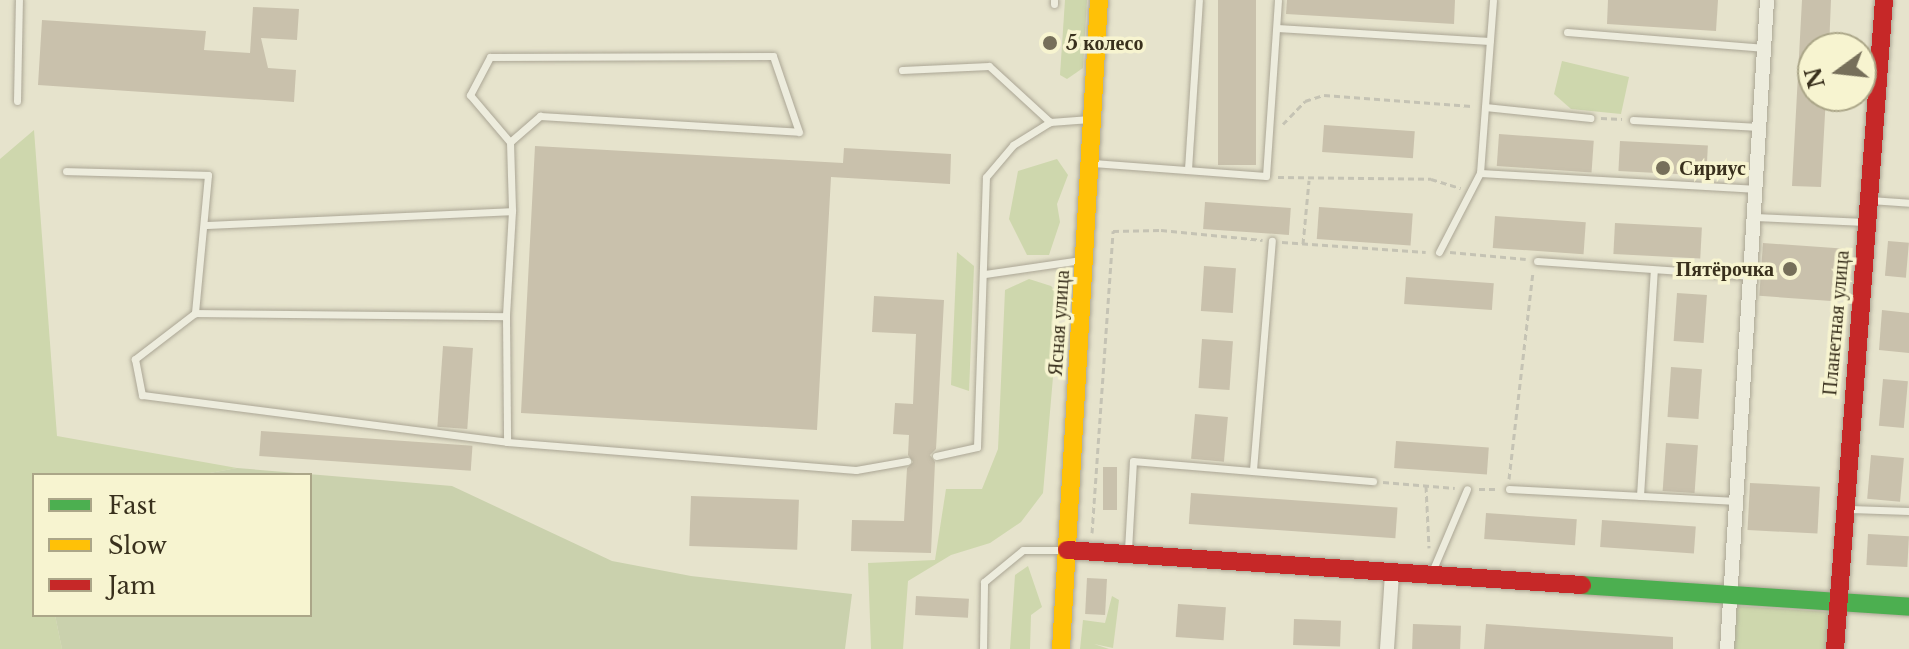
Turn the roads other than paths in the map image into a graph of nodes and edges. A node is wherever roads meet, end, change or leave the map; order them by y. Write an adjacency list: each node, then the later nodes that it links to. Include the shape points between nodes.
1 (19, 0): 13 (lane)
2 (1099, 0): 15 (street, Ясная улица)
3 (1199, 0): 22 (lane)
4 (1278, 0): 8 (lane)
5 (1493, 0): 10 (lane)
6 (1767, 0): 11 (street)
7 (1884, 0): 26 (street, Планетная улица)
8 (1277, 28): 10 (lane); 22 (lane, via 1266,176)
9 (1567, 32): 11 (lane)
10 (1490, 41): 14 (lane)
11 (1765, 48): 19 (street)
12 (902, 70): 18 (lane, via 989,66)
13 (17, 101)
14 (1485, 107): 16 (lane); 24 (lane)
15 (1093, 118): 18 (lane); 21 (street, Ясная улица)
16 (1590, 118)
17 (1633, 120): 19 (lane)
18 (1050, 122): 37 (lane, via 1013,145 986,177)
19 (1761, 127): 25 (street)
20 (510, 142): 20 (lane, via 540,116 799,132 773,56 490,57 470,95); 28 (lane)
21 (1091, 163): 22 (lane); 34 (street, Ясная улица)
22 (1188, 169)
23 (66, 171): 31 (lane, via 208,175)
24 (1480, 173): 25 (lane); 33 (lane)
25 (1758, 189): 29 (street)
26 (1868, 200): 27 (lane); 30 (street, Планетная улица)
27 (1909, 203)
28 (512, 211): 31 (lane); 40 (lane)
29 (1755, 217): 30 (lane); 38 (street)
30 (1866, 222): 50 (street, Планетная улица)
31 (205, 225): 39 (lane)
32 (1272, 241): 44 (lane)
33 (1439, 252)
34 (1085, 260): 37 (lane); 52 (street, Ясная улица)
35 (1537, 261): 36 (lane)
36 (1654, 270): 38 (lane); 48 (lane)
37 (985, 274): 42 (lane, via 977,447)
38 (1751, 276): 49 (street)
39 (195, 313): 40 (lane); 41 (lane, via 135,359 142,395)
40 (506, 316): 41 (lane)
41 (507, 442): 43 (lane, via 856,470)
42 (936, 456)
43 (907, 461)
44 (1253, 470): 45 (lane); 53 (lane, via 1133,461)
45 (1373, 481)
46 (1467, 489): 55 (lane)
47 (1509, 489): 48 (lane)
48 (1640, 496): 49 (lane)
49 (1737, 501): 56 (street)
50 (1843, 509): 51 (lane); 57 (street, Планетная улица)
51 (1909, 511)
52 (1067, 550): 53 (street); 59 (lane, via 1023,550 984,582); 60 (street, Ясная улица)
53 (1128, 556): 54 (street)
54 (1392, 573): 55 (street); 61 (street)
55 (1430, 576): 56 (street)
56 (1730, 597): 57 (street); 62 (street)
57 (1836, 603): 58 (street); 63 (street, Планетная улица)
58 (1909, 607)
59 (983, 649)
60 (1061, 649)
61 (1387, 649)
62 (1727, 649)
63 (1835, 649)

